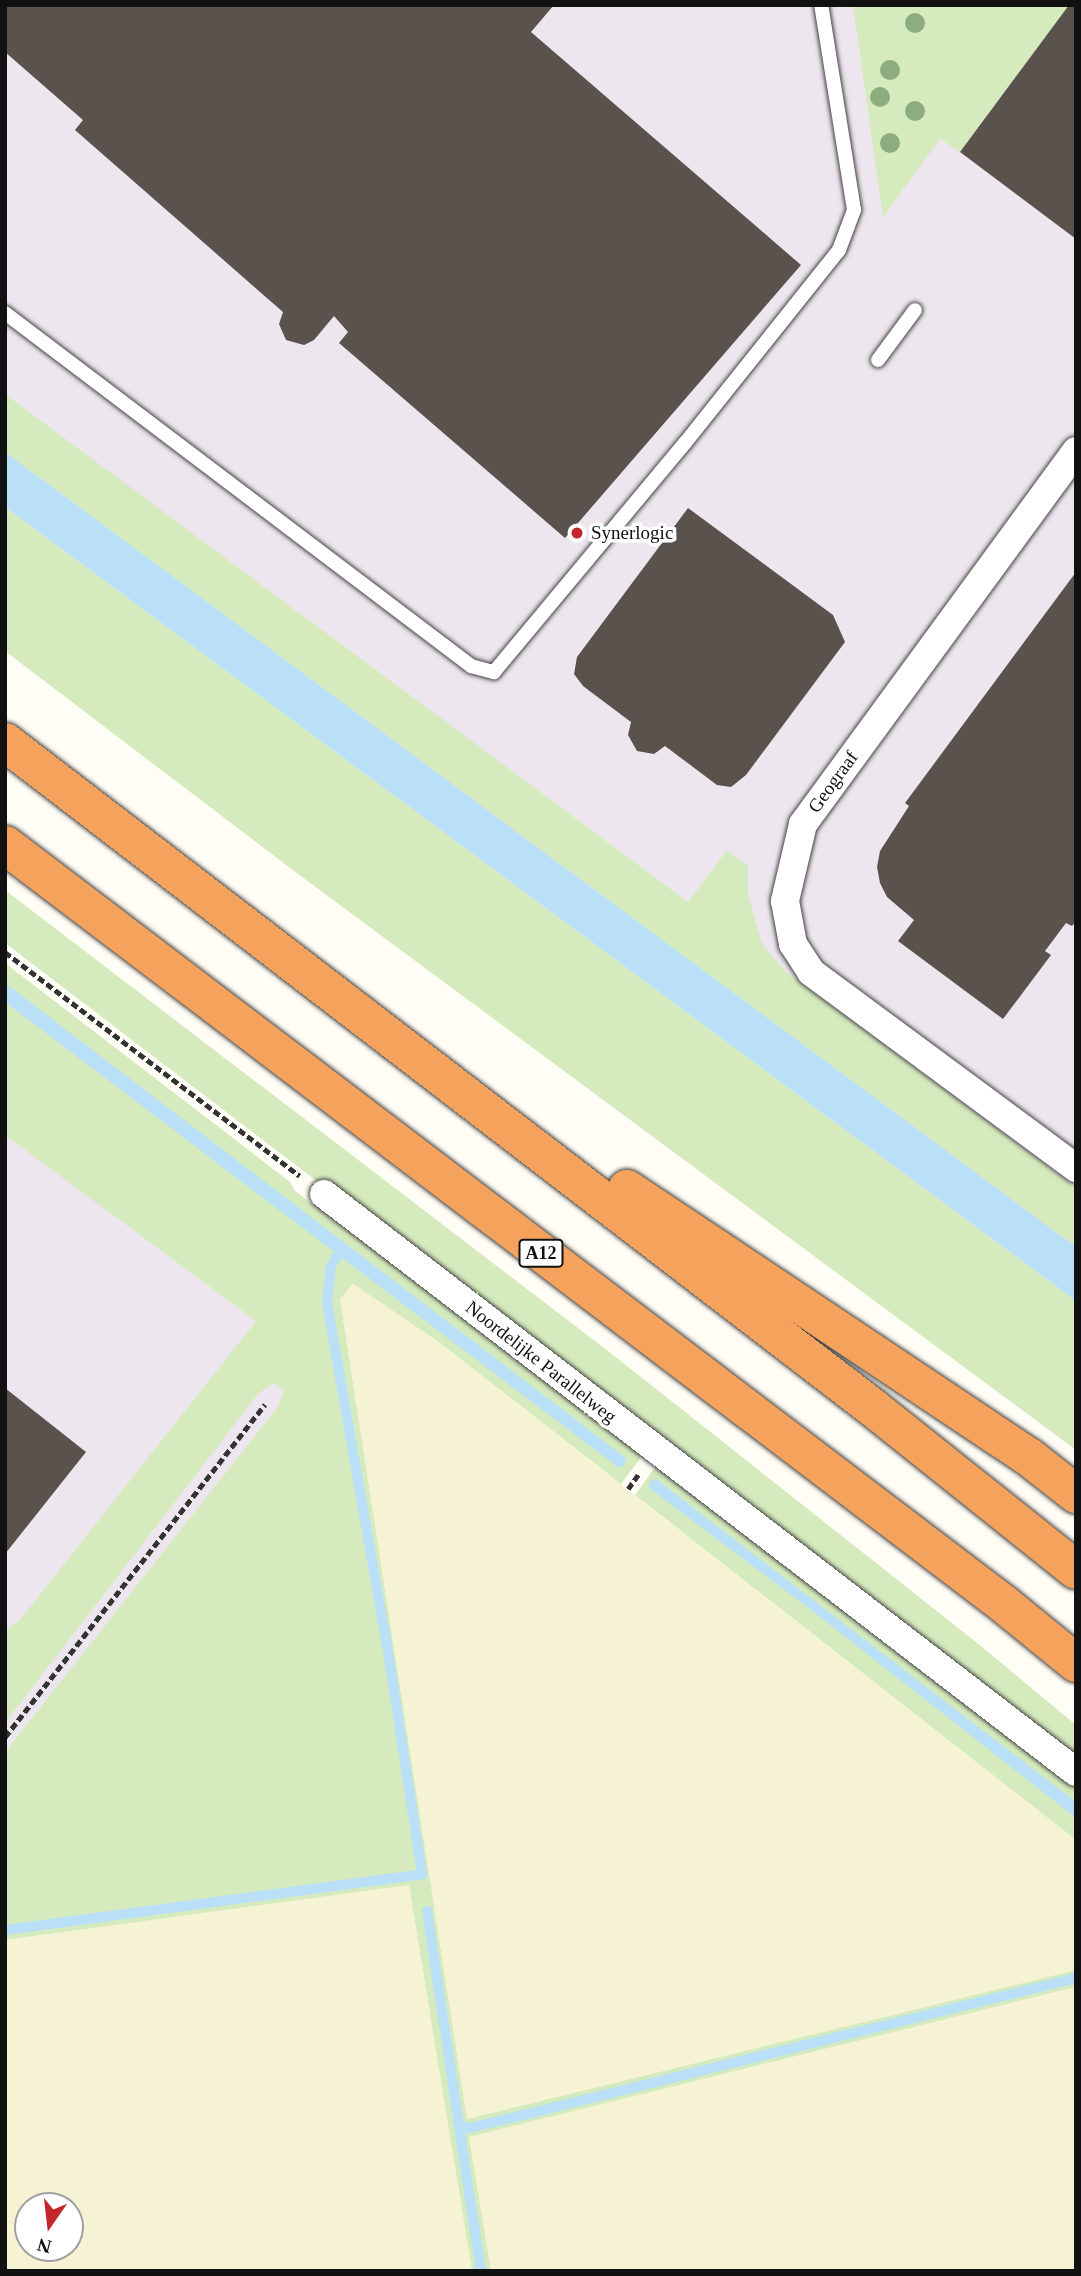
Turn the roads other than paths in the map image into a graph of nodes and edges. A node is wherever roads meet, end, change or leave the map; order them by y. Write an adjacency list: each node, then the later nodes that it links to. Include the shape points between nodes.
1 (821, 5): 3 (lane, via 854,211 839,250 494,672 471,666)
2 (915, 310): 4 (lane)
3 (5, 313)
4 (878, 360)
5 (1076, 451): 9 (street, Geograaf, via 803,824 785,901 793,944 811,972)
6 (5, 742): 8 (highway)
7 (5, 845): 13 (highway, A12)
8 (349, 1003): 11 (highway, via 1029,1457); 12 (highway)
9 (1076, 1168)
10 (324, 1194): 14 (street, Noordelijke Parallelweg)
11 (1076, 1494)
12 (1076, 1570)
13 (1076, 1663)
14 (1076, 1772)

